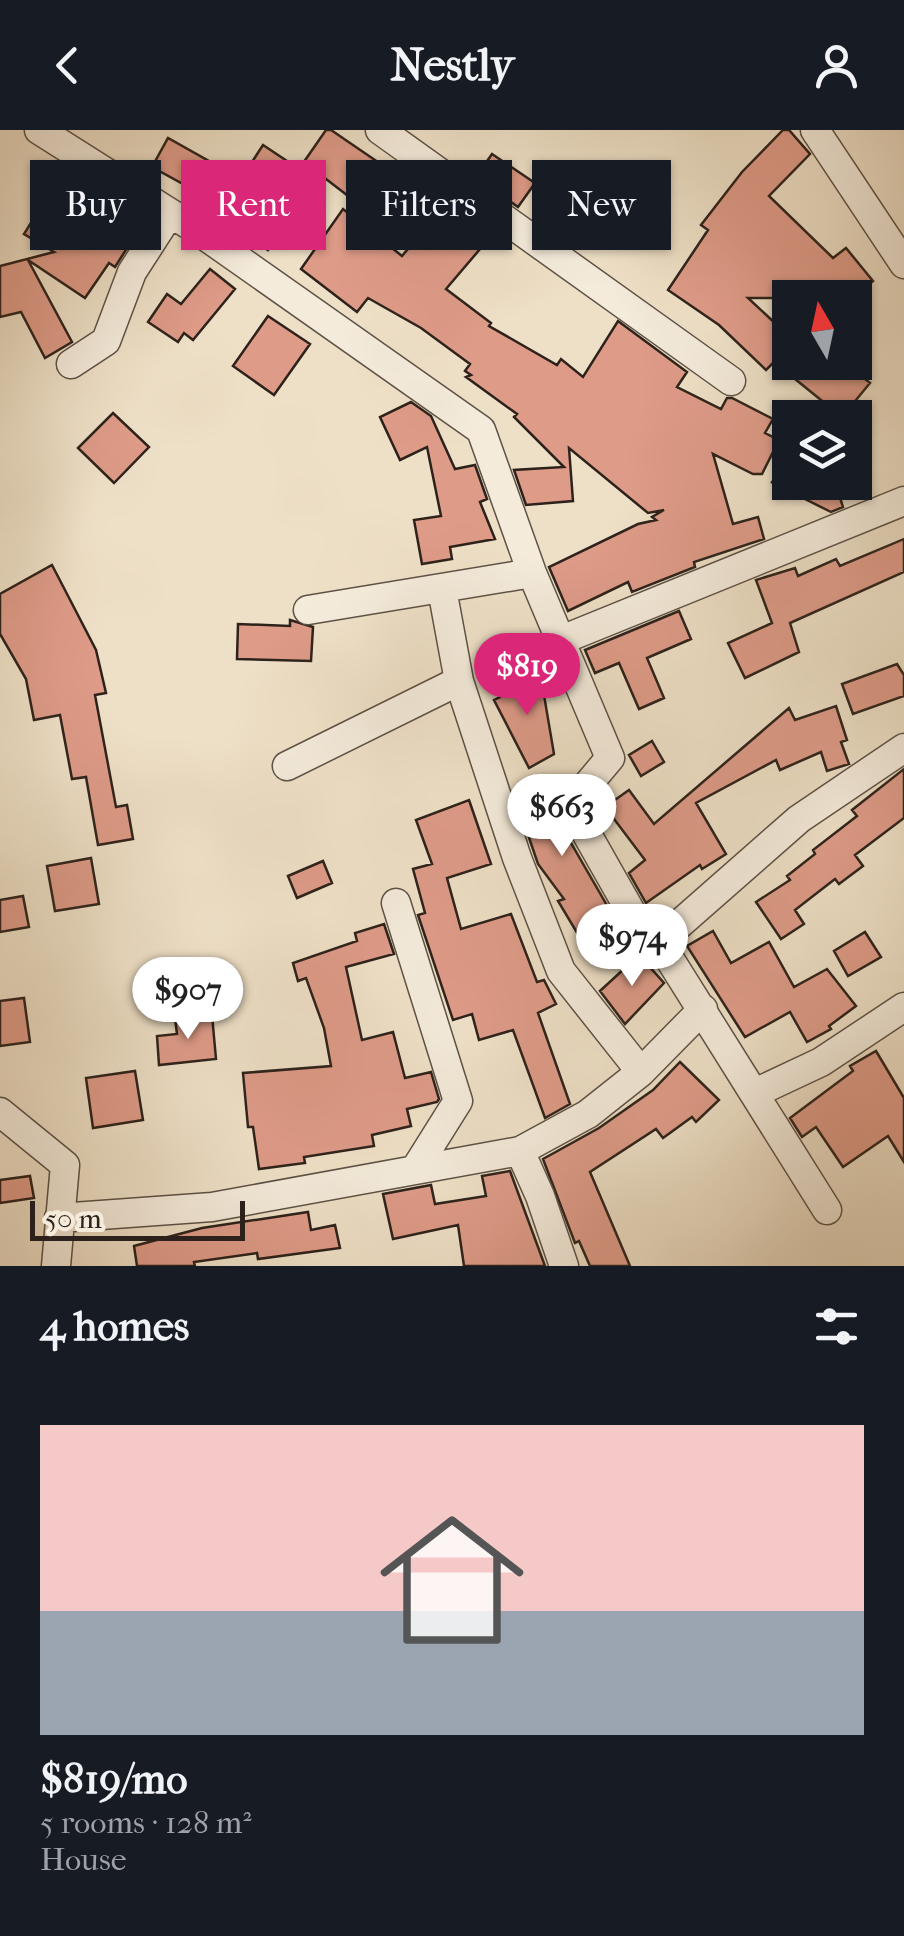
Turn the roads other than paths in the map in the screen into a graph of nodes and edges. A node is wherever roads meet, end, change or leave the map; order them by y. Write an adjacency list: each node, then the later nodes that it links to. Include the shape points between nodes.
1 (39, 130): 4 (street)
2 (380, 130): 7 (street)
3 (815, 130): 5 (street)
4 (170, 213): 6 (street, via 132,272 106,341); 9 (street, via 482,430)
5 (904, 264)
6 (71, 364)
7 (730, 381)
8 (904, 501): 12 (street)
9 (532, 573): 10 (street); 12 (street)
10 (442, 589): 11 (street); 13 (street)
11 (308, 610)
12 (560, 641): 17 (street, via 610,758 584,790 584,829 635,919)
13 (459, 682): 15 (street); 20 (street, via 561,971)
14 (904, 748): 17 (street, via 798,819)
15 (287, 766)
16 (396, 903): 24 (street, via 458,1101)
17 (659, 942): 19 (street)
18 (904, 1007): 21 (street, via 821,1062)
19 (703, 1009): 20 (street); 21 (street)
20 (641, 1072): 23 (street, via 588,1114)
21 (755, 1094): 25 (street)
22 (0, 1112): 26 (street, via 65,1164)
23 (520, 1150): 24 (street); 28 (street)
24 (416, 1168): 26 (street, via 212,1206)
25 (826, 1210)
26 (59, 1218): 27 (street)
27 (56, 1266)
28 (564, 1266)

